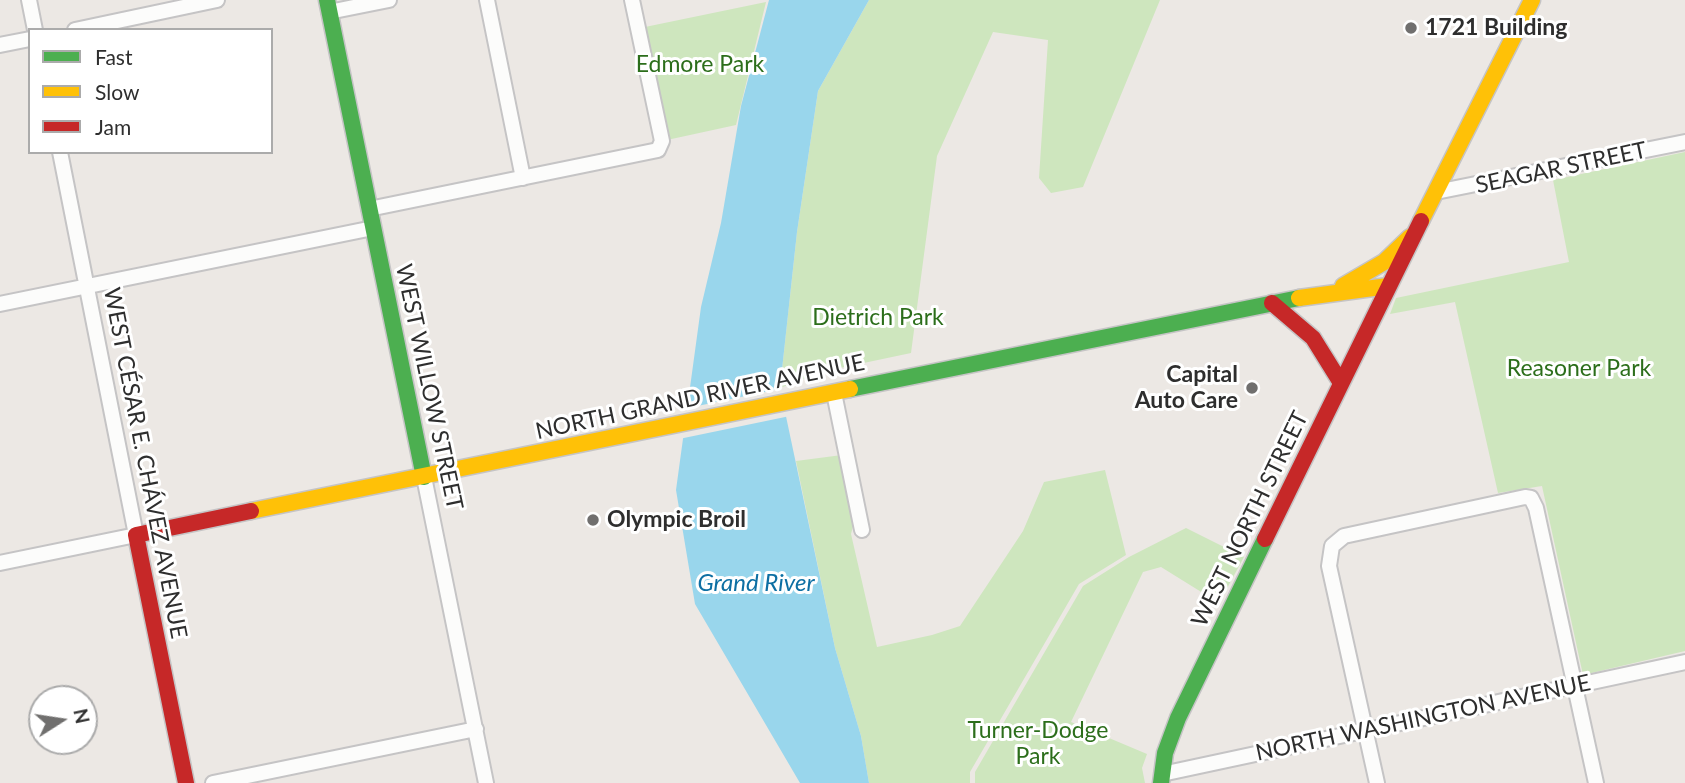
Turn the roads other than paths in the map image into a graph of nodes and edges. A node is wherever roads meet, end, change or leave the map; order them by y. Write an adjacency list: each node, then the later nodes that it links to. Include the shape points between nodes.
1 (29, 0): 8 (street)
2 (217, 0): 9 (street)
3 (388, 0): 7 (street)
4 (487, 0): 14 (street)
5 (632, 0): 14 (street, via 662,141 658,150)
6 (1532, 0): 15 (street)
7 (328, 6): 16 (street, WEST WILLOW STREET)
8 (35, 28)
9 (84, 28)
10 (28, 39): 11 (street)
11 (0, 45)
12 (1685, 142): 15 (street, SEAGAR STREET)
13 (60, 154): 19 (street, WEST CÉSAR E. CHÁVEZ AVENUE)
14 (523, 178): 16 (street)
15 (1436, 192): 18 (street)
16 (369, 209): 17 (street, WEST WILLOW STREET)
17 (373, 228): 19 (street); 26 (street, WEST WILLOW STREET)
18 (1416, 230): 20 (street); 21 (street, via 1384,262)
19 (87, 286): 23 (street); 28 (street, WEST CÉSAR E. CHÁVEZ AVENUE)
20 (1388, 286): 21 (street, NORTH GRAND RIVER AVENUE); 24 (street, WEST NORTH STREET)
21 (1332, 291): 22 (street, NORTH GRAND RIVER AVENUE)
22 (1272, 303): 24 (street, via 1297,318); 25 (street, NORTH GRAND RIVER AVENUE)
23 (0, 304)
24 (1342, 383): 34 (street, WEST NORTH STREET, via 1178,718)
25 (834, 393): 26 (street, NORTH GRAND RIVER AVENUE); 27 (street)
26 (424, 477): 28 (street, NORTH GRAND RIVER AVENUE); 32 (street, WEST WILLOW STREET)
27 (862, 530)
28 (136, 536): 29 (street); 35 (street, WEST CÉSAR E. CHÁVEZ AVENUE)
29 (0, 563)
30 (1685, 662): 31 (street, NORTH WASHINGTON AVENUE)
31 (1574, 686): 33 (street, NORTH WASHINGTON AVENUE); 33 (street, via 1536,508 1531,498 1519,497 1344,536 1332,547 1329,566); 39 (street)
32 (475, 729): 36 (street); 37 (street, WEST WILLOW STREET)
33 (1366, 732): 34 (street, NORTH WASHINGTON AVENUE); 38 (street)
34 (1161, 779)
35 (186, 783)
36 (213, 783)
37 (486, 783)
38 (1377, 783)
39 (1596, 783)

